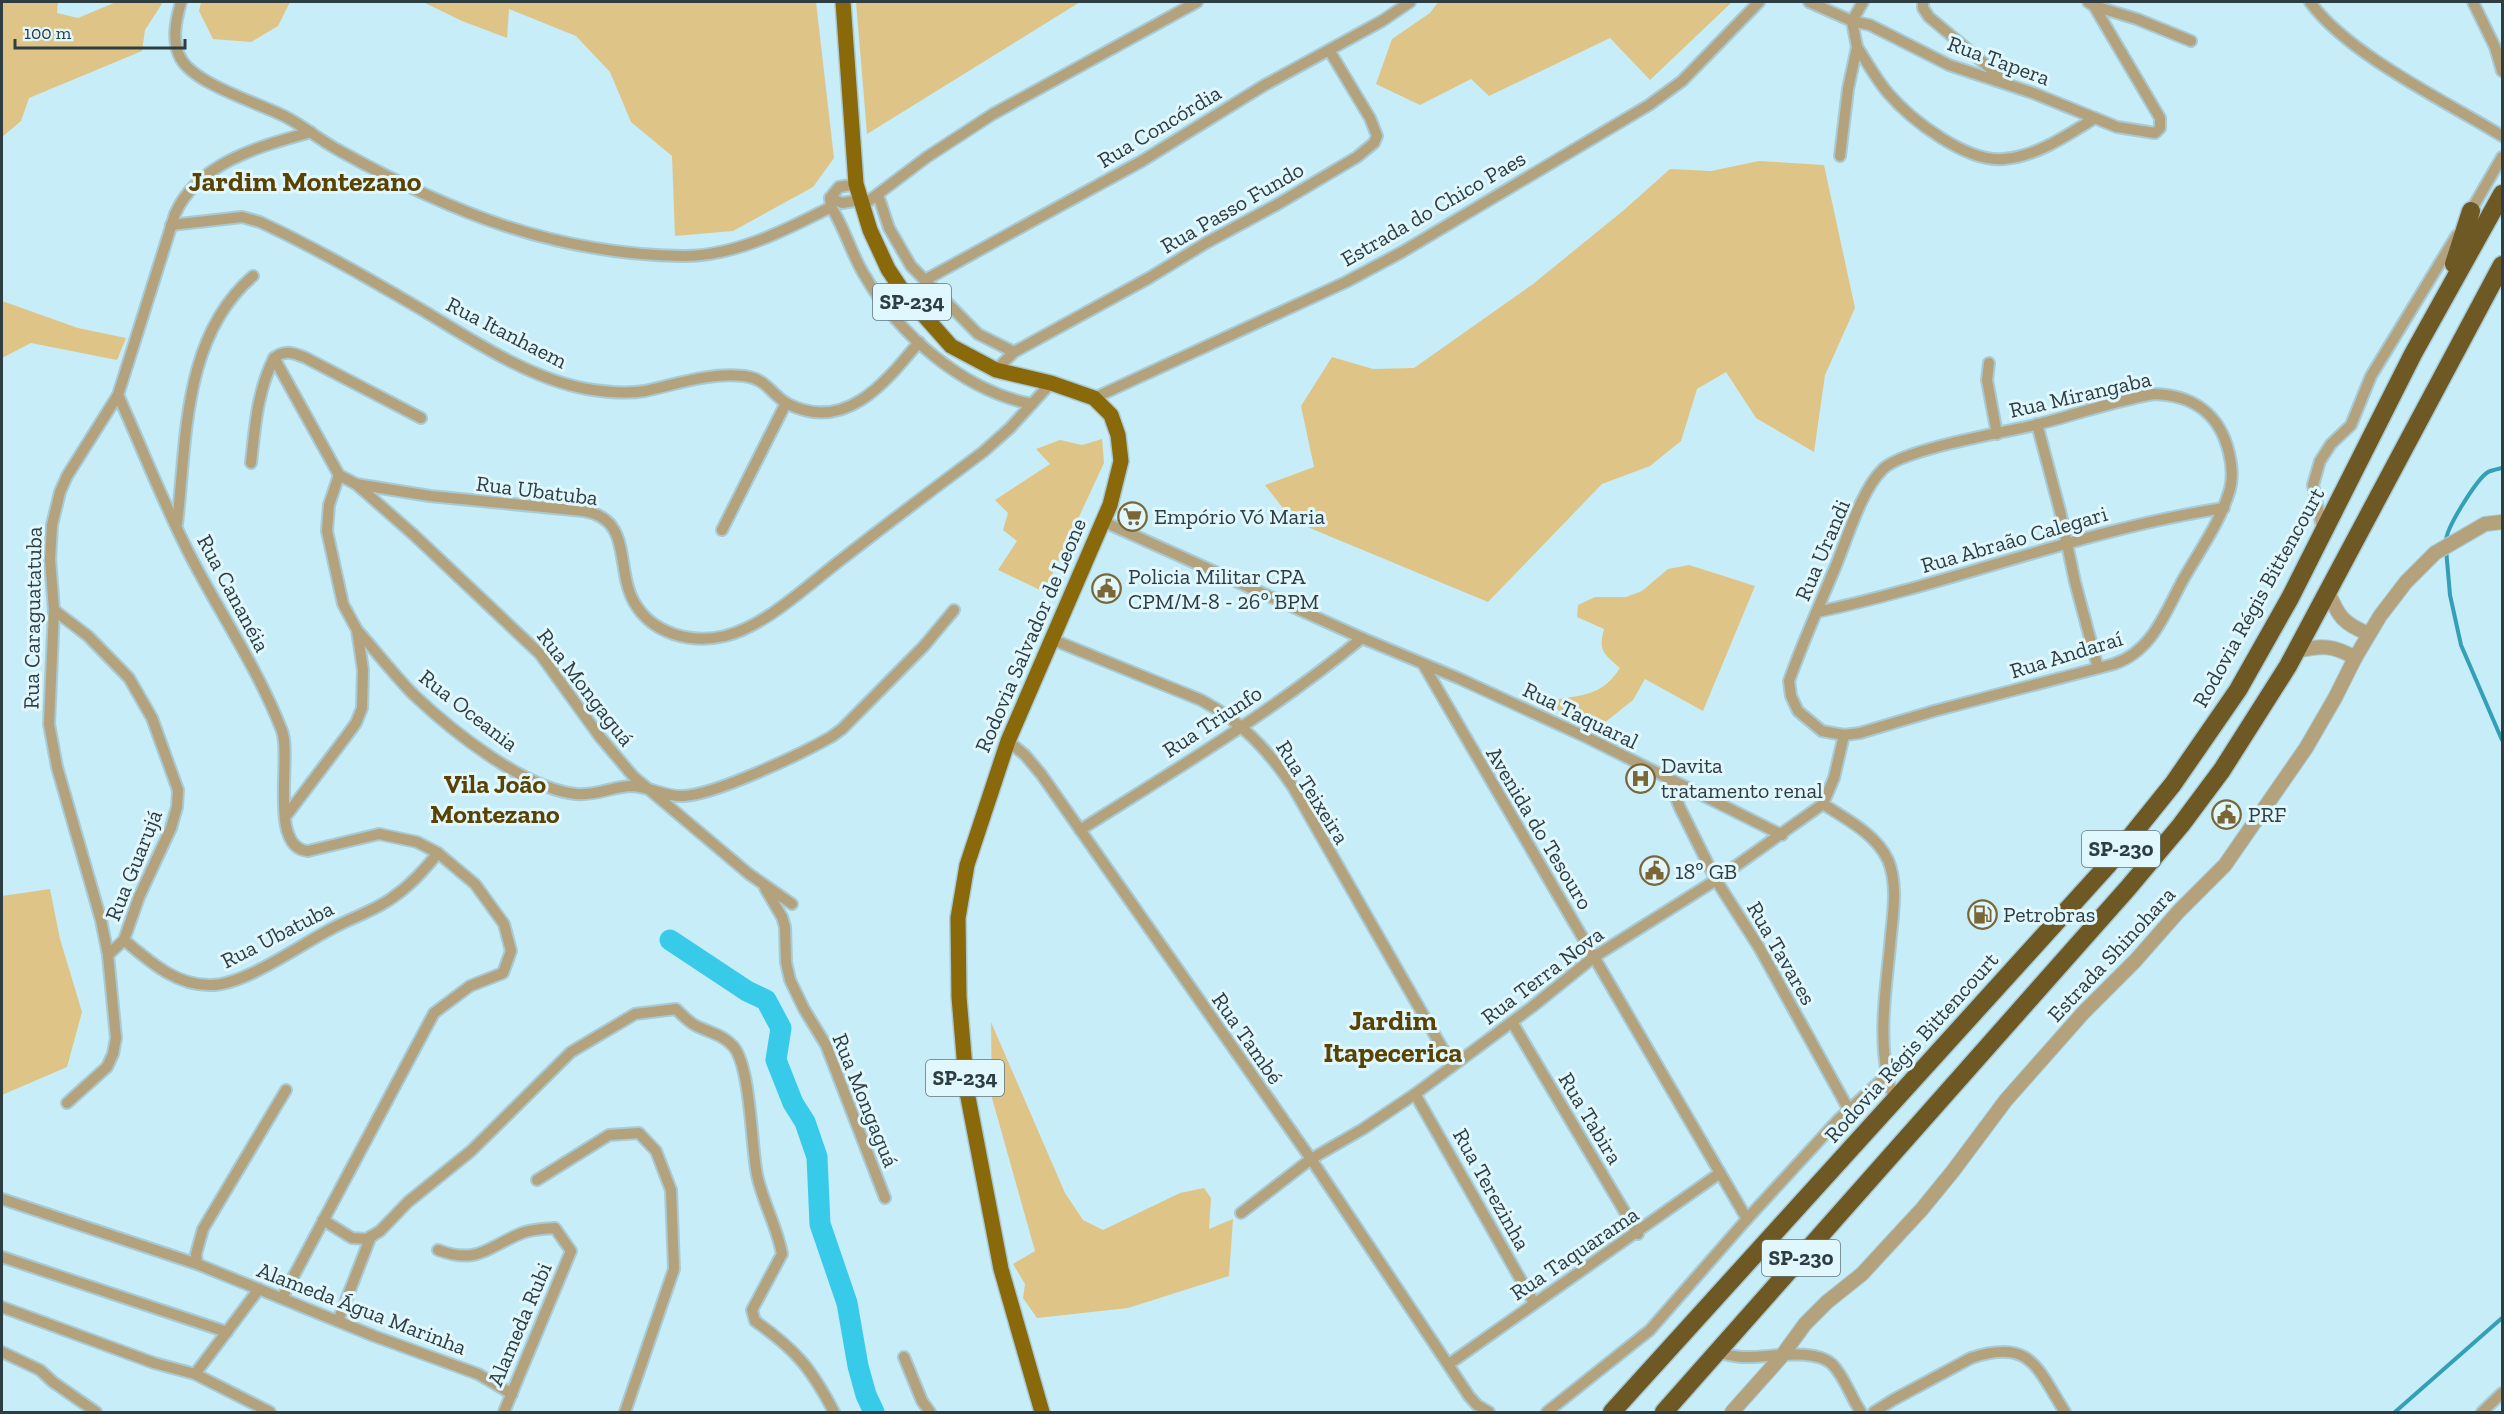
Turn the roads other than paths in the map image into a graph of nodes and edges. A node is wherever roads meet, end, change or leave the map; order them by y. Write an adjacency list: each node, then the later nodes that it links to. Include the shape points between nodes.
1 (181, 2): 19 (street, via 175,38 181,59 192,72)
2 (843, 2): 23 (main road, SP-234)
3 (1197, 2): 25 (street, via 993,114)
4 (1410, 2): 15 (street, Rua Concórdia)
5 (1759, 2): 41 (street, Estrada do Chico Paes, via 1664,96 1346,282)
6 (1809, 2): 12 (street, Rua Tapera)
7 (1863, 2): 12 (street)
8 (1923, 2): 17 (street, via 1929,17)
9 (2310, 2): 20 (street, via 2371,57)
10 (2473, 2): 16 (street)
11 (2091, 4): 13 (street); 18 (street, Rua Tapera, via 2161,122 2155,134 2132,131)
12 (1852, 21): 14 (street); 17 (street, Rua Tapera, via 1870,25 1949,64)
13 (2191, 41)
14 (1857, 47): 18 (street, via 1898,104 1930,130 1985,158 2005,159 2043,149); 21 (street)
15 (1329, 50): 32 (street, Rua Concórdia, via 1142,161); 34 (street, Rua Passo Fundo, via 1374,128 1377,136 1368,150)
16 (2502, 71)
17 (2008, 84): 18 (street, Rua Tapera)
18 (2095, 118)
19 (311, 132): 26 (street, via 337,150 450,206 519,231 588,248 710,256 779,233); 29 (street, Rua Caraguatatuba, via 272,142 225,162 184,196)
20 (2502, 136)
21 (1840, 156)
22 (2502, 157): 28 (street)
23 (856, 184): 26 (street, via 839,188); 27 (main road, SP-234)
24 (2502, 194): 35 (highway, Rodovia Régis Bittencourt / SP-230)
25 (878, 195): 27 (street); 32 (street, via 900,249)
26 (830, 202): 27 (street); 33 (street, via 855,259 876,294)
27 (861, 203): 38 (main road, SP-234, via 878,250 904,293 951,346)
28 (2471, 211): 35 (highway, via 2452,269); 55 (street, via 2371,376 2351,425 2320,461 2313,485)
29 (171, 225): 40 (street, Rua Caraguatatuba); 42 (street, Rua Itanhaem, via 242,217 260,222 473,341 569,385 602,391 643,391 742,375 762,381)
30 (2502, 265): 57 (highway, SP-230)
31 (253, 276): 53 (street, via 212,329 199,361 188,418)
32 (925, 280): 34 (street, via 978,334)
33 (918, 342): 42 (street, Rua Itanhaem, via 876,389 855,405 825,412); 43 (street, via 982,386 1011,400)
34 (1014, 352): 38 (street, Rua Passo Fundo)
35 (2413, 354): 55 (highway, Rodovia Régis Bittencourt / SP-230)
36 (274, 358): 44 (street, via 285,352 306,358); 47 (street, via 259,398); 48 (street)
37 (1989, 363): 46 (street, via 1987,380)
38 (996, 370): 39 (main road, SP-234)
39 (1051, 382): 41 (main road, SP-234); 43 (street, Rua Ubatuba)
40 (118, 395): 53 (street, Rua Cananéia); 58 (street, Rua Caraguatatuba, via 78,456 57,501 50,548)
41 (1094, 398): 51 (main road, Rodovia Salvador de Leone / SP-234, via 1111,416 1121,461)
42 (786, 403): 54 (street)
43 (1032, 404): 49 (street, Rua Ubatuba, via 983,452 778,608 744,629 710,638 683,638 668,633 642,613 627,586 616,531 603,516)
44 (421, 418)
45 (2037, 424): 46 (street, Rua Mirangaba); 50 (street, Rua Mirangaba, via 2154,394 2172,394 2187,400 2211,417 2228,448 2231,487); 56 (street)
46 (1997, 434): 60 (street, Rua Urandi, via 1910,456 1882,470 1864,498)
47 (251, 463)
48 (339, 475): 49 (street, Rua Ubatuba); 61 (street, via 329,505 327,531 343,603)
49 (356, 484): 73 (street, Rua Mongaguá, via 540,654 608,747)
50 (2224, 508): 56 (street, Rua Abraão Calegari, via 2176,515); 68 (street, Rua Andaraí, via 2146,643 2130,658)
51 (1102, 521): 63 (street, Rua Taquaral); 64 (main road, Rodovia Salvador de Leone / SP-234)
52 (2502, 522): 62 (street, Estrada Shinohara, via 2485,524 2426,560)
53 (177, 524): 75 (street, Rua Cananéia, via 283,734)
54 (722, 530)
55 (2323, 534): 90 (highway, Rodovia Régis Bittencourt / SP-230, via 2238,690 2173,784 2107,866)
56 (2066, 544): 60 (street, Rua Abraão Calegari); 68 (street)
57 (2328, 591): 62 (street, via 2344,622); 65 (highway, SP-230)
58 (54, 610): 82 (street, Rua Guarujá, via 88,636 129,678 152,718 178,790 171,828); 83 (street, Rua Caraguatatuba, via 49,697 53,752)
59 (954, 610): 73 (street, via 924,646 831,737 692,796 668,796)
60 (1817, 612): 70 (street, Rua Urandi, via 1789,681 1791,696 1810,723 1822,731)
61 (357, 630): 73 (street, Rua Oceania, via 427,706 523,776 576,794 626,786); 75 (street, via 363,670 362,708 356,723)
62 (2369, 634): 66 (street, Estrada Shinohara)
63 (1362, 638): 67 (street, Rua Taquaral); 69 (street, Rua Triunfo, via 1327,667)
64 (1051, 639): 69 (street, Rua Teixeira, via 1201,700); 71 (main road, Rodovia Salvador de Leone / SP-234)
65 (2297, 651): 66 (street, via 2330,647); 113 (highway, SP-230, via 2222,770 2181,825)
66 (2355, 658): 115 (street, Estrada Shinohara, via 2306,748 2225,865 2083,1013 2006,1100 1922,1209 1862,1274 1805,1324)
67 (1423, 664): 72 (street, Rua Taquaral, via 1588,738); 84 (street, Avenida do Tesouro)
68 (2098, 668): 70 (street, Rua Andaraí, via 1860,734)
69 (1241, 725): 76 (street, Rua Triunfo); 86 (street, Rua Teixeira, via 1271,755 1293,787)
70 (1844, 735): 74 (street)
71 (1008, 741): 76 (street, Rua També, via 1025,755); 126 (main road, Rodovia Salvador de Leone / SP-234, via 962,884 958,918 959,997 967,1092 985,1194 1001,1269)
72 (1669, 780): 77 (street, Rua Taquaral); 79 (street, Rua Tavares)
73 (647, 788): 80 (street, Rua Mongaguá)
74 (1823, 804): 77 (street); 87 (street, via 1860,827 1877,845 1887,859 1893,879 1886,999)
75 (286, 816): 78 (street, Rua Cananéia, via 290,839 303,851 379,834 417,842)
76 (1080, 830): 93 (street, Rua També)
77 (1782, 835): 79 (street, Rua Terra Nova)
78 (438, 853): 82 (street, Rua Ubatuba, via 422,873 390,899 230,982 212,986 178,978); 100 (street, via 475,884 504,924 511,951 502,973 470,986 434,1013)
79 (1716, 880): 84 (street, Rua Terra Nova); 92 (street, Rua Tavares, via 1760,949)
80 (763, 885): 81 (street, Rua Mongaguá); 97 (street, Rua Mongaguá, via 785,927 790,980 829,1052)
81 (792, 904)
82 (124, 940): 83 (street, Rua Guarujá)
83 (108, 955): 91 (street, Rua Caraguatatuba, via 116,1038 113,1054 107,1067)
84 (1594, 957): 85 (street, Rua Terra Nova); 94 (street, Avenida do Tesouro)
85 (1512, 1022): 86 (street, Rua Terra Nova); 101 (street, Rua Tabira)
86 (1452, 1065): 89 (street, Rua Terra Nova)
87 (1887, 1075): 90 (street); 92 (street)
88 (286, 1090): 105 (street, via 203,1229)
89 (1415, 1094): 93 (street, Rua Terra Nova); 108 (street, Rua Terezinha)
90 (1895, 1100): 129 (highway, Rodovia Régis Bittencourt / SP-230)
91 (67, 1103)
92 (1849, 1110): 99 (street)
93 (1311, 1159): 98 (street, Rua Terra Nova); 116 (street, Rua També)
94 (1720, 1173): 99 (street, Avenida do Tesouro); 101 (street, Rua Taquarama)
95 (537, 1180): 123 (street, via 609,1135 639,1132 656,1151 671,1190 674,1269)
96 (2, 1198): 105 (street, Alameda Água Marinha)
97 (885, 1198)
98 (1241, 1214)
99 (1747, 1219): 128 (street, via 1650,1330)
100 (323, 1220): 102 (street, via 352,1238); 107 (street)
101 (1638, 1234): 108 (street, Rua Taquarama)
102 (371, 1236): 110 (street); 124 (street, via 471,1151 571,1052 635,1014 676,1009 693,1024 718,1034 734,1047 739,1058 749,1101 756,1173 782,1254 752,1310 753,1317 801,1360 816,1378)
103 (438, 1250): 119 (street, Alameda Rubi, via 473,1257 524,1232 555,1228 571,1251)
104 (2, 1257): 111 (street)
105 (197, 1264): 106 (street, Alameda Água Marinha)
106 (259, 1289): 107 (street, Alameda Água Marinha); 111 (street)
107 (282, 1298): 110 (street, Alameda Água Marinha)
108 (1534, 1303): 116 (street, Rua Taquarama)
109 (2, 1307): 117 (street)
110 (338, 1321): 119 (street, Alameda Água Marinha, via 478,1374)
111 (227, 1332): 117 (street)
112 (2, 1352): 120 (street, via 40,1370)
113 (1717, 1353): 115 (street); 130 (highway, SP-230)
114 (903, 1357): 125 (street)
115 (1781, 1357): 131 (street, Estrada Shinohara); 132 (street, via 1820,1356 1831,1363)
116 (1449, 1364): 127 (street, Rua També, via 1469,1396)
117 (195, 1374): 121 (street)
118 (2502, 1393): 135 (street)
119 (512, 1394): 122 (street, Alameda Rubi)
120 (96, 1413)
121 (270, 1413)
122 (504, 1413)
123 (625, 1413)
124 (834, 1413)
125 (930, 1413)
126 (1042, 1413)
127 (1490, 1413)
128 (1547, 1413)
129 (1612, 1413)
130 (1664, 1413)
131 (1732, 1413)
132 (1861, 1413)
133 (1874, 1413): 134 (street, via 1971,1358 2010,1351 2033,1362)
134 (2065, 1413)
135 (2481, 1413)

